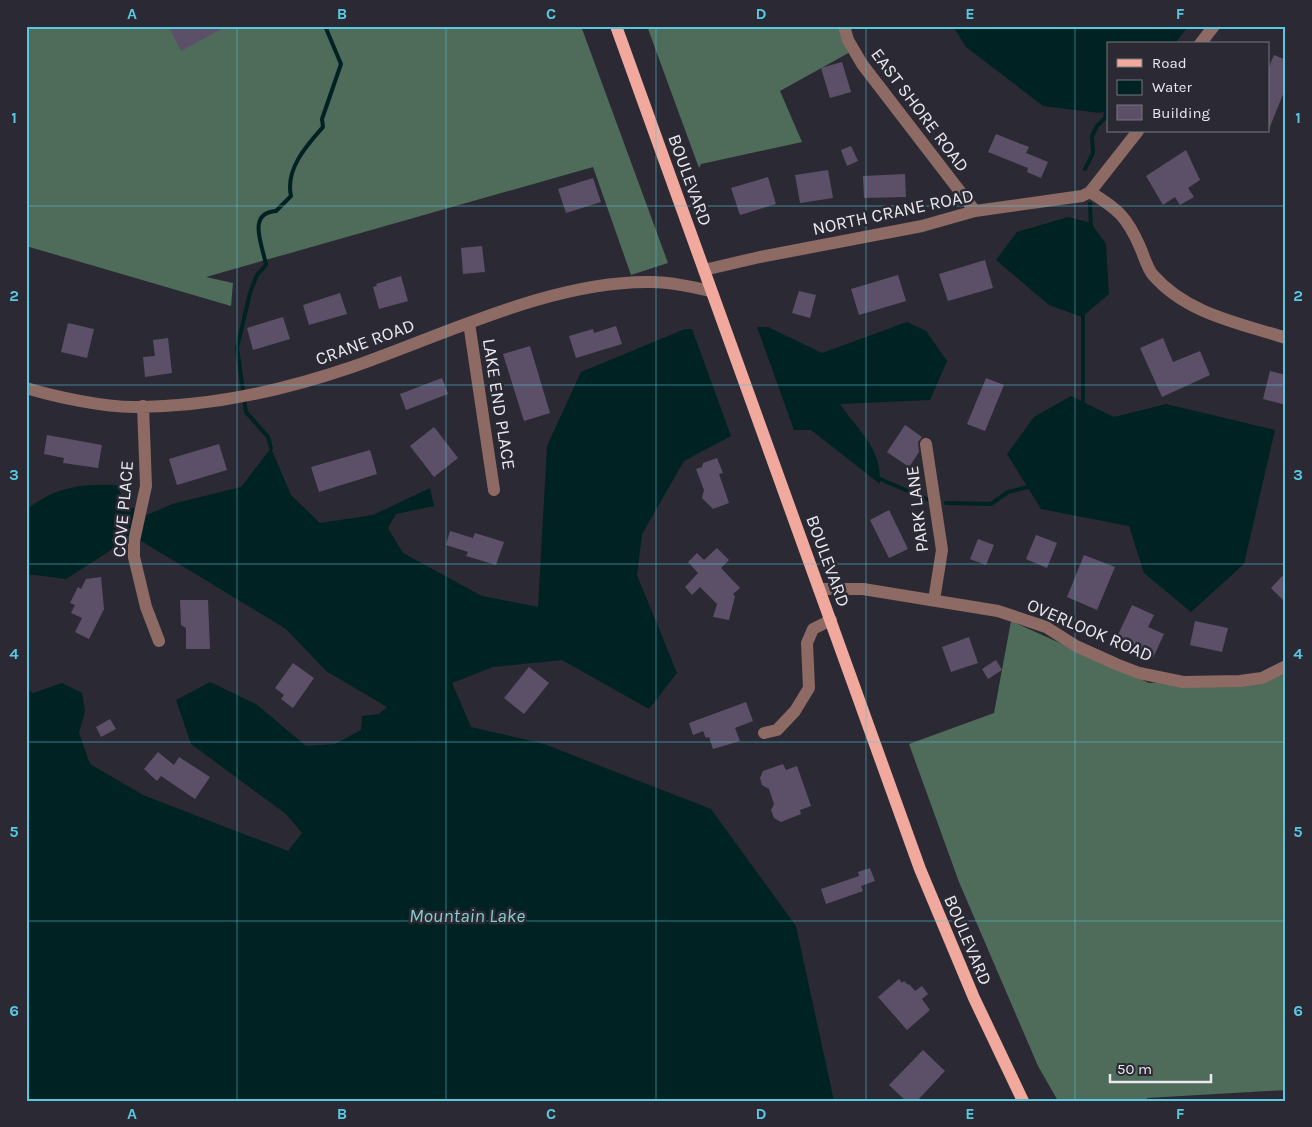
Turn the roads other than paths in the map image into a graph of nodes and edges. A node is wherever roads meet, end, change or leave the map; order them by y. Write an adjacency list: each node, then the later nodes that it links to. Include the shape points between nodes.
1 (616, 26): 8 (main road, BOULEVARD)
2 (844, 26): 7 (street, EAST SHORE ROAD, via 862,64)
3 (1214, 26): 4 (street)
4 (1202, 42)
5 (1137, 132): 6 (street)
6 (1090, 192): 7 (street, NORTH CRANE ROAD, via 1082,196); 11 (street, via 1118,209 1134,231 1152,273 1178,299 1213,315)
7 (975, 211): 8 (street, NORTH CRANE ROAD, via 922,226)
8 (704, 270): 9 (main road, BOULEVARD)
9 (711, 291): 10 (street, CRANE ROAD, via 652,282 597,286); 16 (main road, BOULEVARD)
10 (469, 323): 13 (street, CRANE ROAD, via 290,386 185,405); 15 (street, LAKE END PLACE)
11 (1286, 338)
12 (26, 388): 13 (street, CRANE ROAD, via 110,405)
13 (143, 406): 19 (street, COVE PLACE, via 145,495 134,541 134,557)
14 (926, 444): 17 (street, PARK LANE, via 942,550)
15 (494, 490)
16 (819, 589): 17 (street, OVERLOOK ROAD, via 864,589); 18 (main road, BOULEVARD)
17 (934, 600): 20 (street, OVERLOOK ROAD, via 998,611 1046,627 1076,646 1116,664 1183,682 1262,678)
18 (830, 620): 21 (street, via 813,629 808,644 809,688 795,711 777,730); 22 (main road, BOULEVARD, via 945,932)
19 (159, 641)
20 (1286, 666)
21 (764, 733)
22 (1023, 1101)

